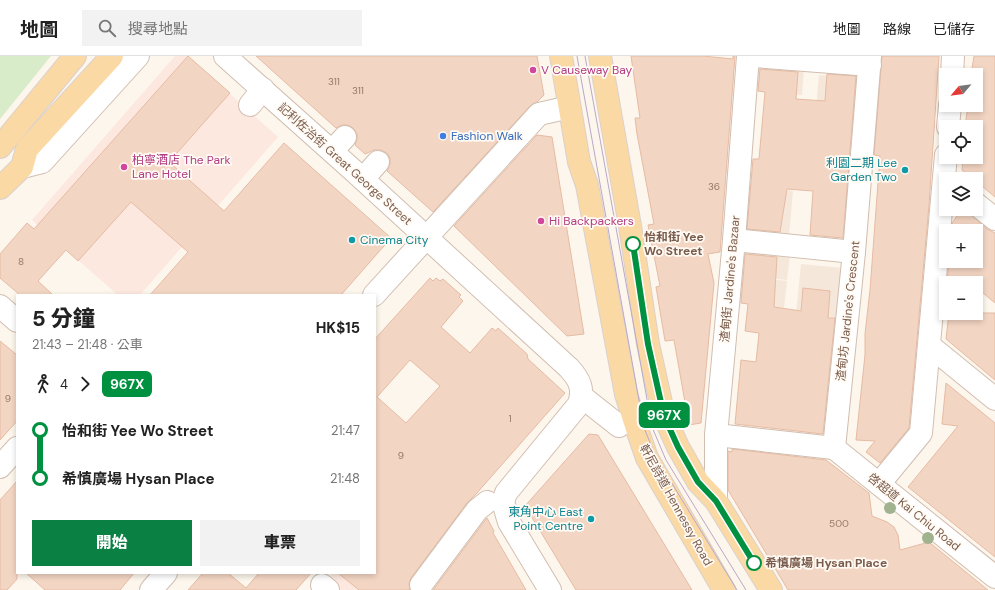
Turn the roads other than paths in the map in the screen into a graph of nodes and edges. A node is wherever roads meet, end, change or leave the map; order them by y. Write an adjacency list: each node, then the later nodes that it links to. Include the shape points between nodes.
1 (76, 56): 13 (main road)
2 (138, 56): 14 (street, via 42,162)
3 (226, 56): 16 (street, 記利佐治街 Great George Street, via 256,97 339,144)
4 (561, 56): 43 (main road, 軒尼詩道 Hennessy Road, via 579,162 587,185 628,402 647,458)
5 (600, 56): 37 (main road, via 658,396 678,447 698,482)
6 (748, 56): 22 (street, 渣甸街 Jardine's Bazaar)
7 (754, 56): 10 (street)
8 (953, 56): 11 (street)
9 (107, 61): 14 (main road)
10 (870, 61): 23 (street, 渣甸坊 Jardine's Crescent)
11 (952, 68)
12 (585, 104): 21 (street, via 539,114)
13 (0, 147)
14 (25, 158): 17 (main road)
15 (378, 162): 16 (street)
16 (363, 179): 21 (street, 記利佐治街 Great George Street)
17 (0, 188)
18 (983, 210): 20 (street)
19 (942, 216): 27 (street)
20 (995, 219)
21 (427, 237): 24 (street); 29 (street, 記利佐治街 Great George Street, via 569,368 579,381)
22 (734, 240): 23 (street); 31 (street, 渣甸街 Jardine's Bazaar)
23 (854, 252): 32 (street, 渣甸坊 Jardine's Crescent)
24 (375, 294)
25 (0, 306): 26 (street)
26 (16, 321)
27 (930, 346): 28 (street); 35 (street, via 921,432)
28 (995, 399)
29 (577, 404): 30 (street); 36 (street)
30 (619, 426)
31 (716, 435): 32 (street); 37 (street, 渣甸街 Jardine's Bazaar)
32 (834, 448): 35 (street, 啓超道 Kai Chiu Road)
33 (16, 449): 34 (street)
34 (0, 467)
35 (879, 484): 39 (street, 啓超道 Kai Chiu Road)
36 (496, 498): 40 (street, via 477,510); 42 (street, via 503,502 509,522)
37 (716, 501): 44 (main road)
38 (165, 574): 41 (street)
39 (995, 577)
40 (421, 585)
41 (151, 590)
42 (550, 590)
43 (724, 590)
44 (770, 590)

